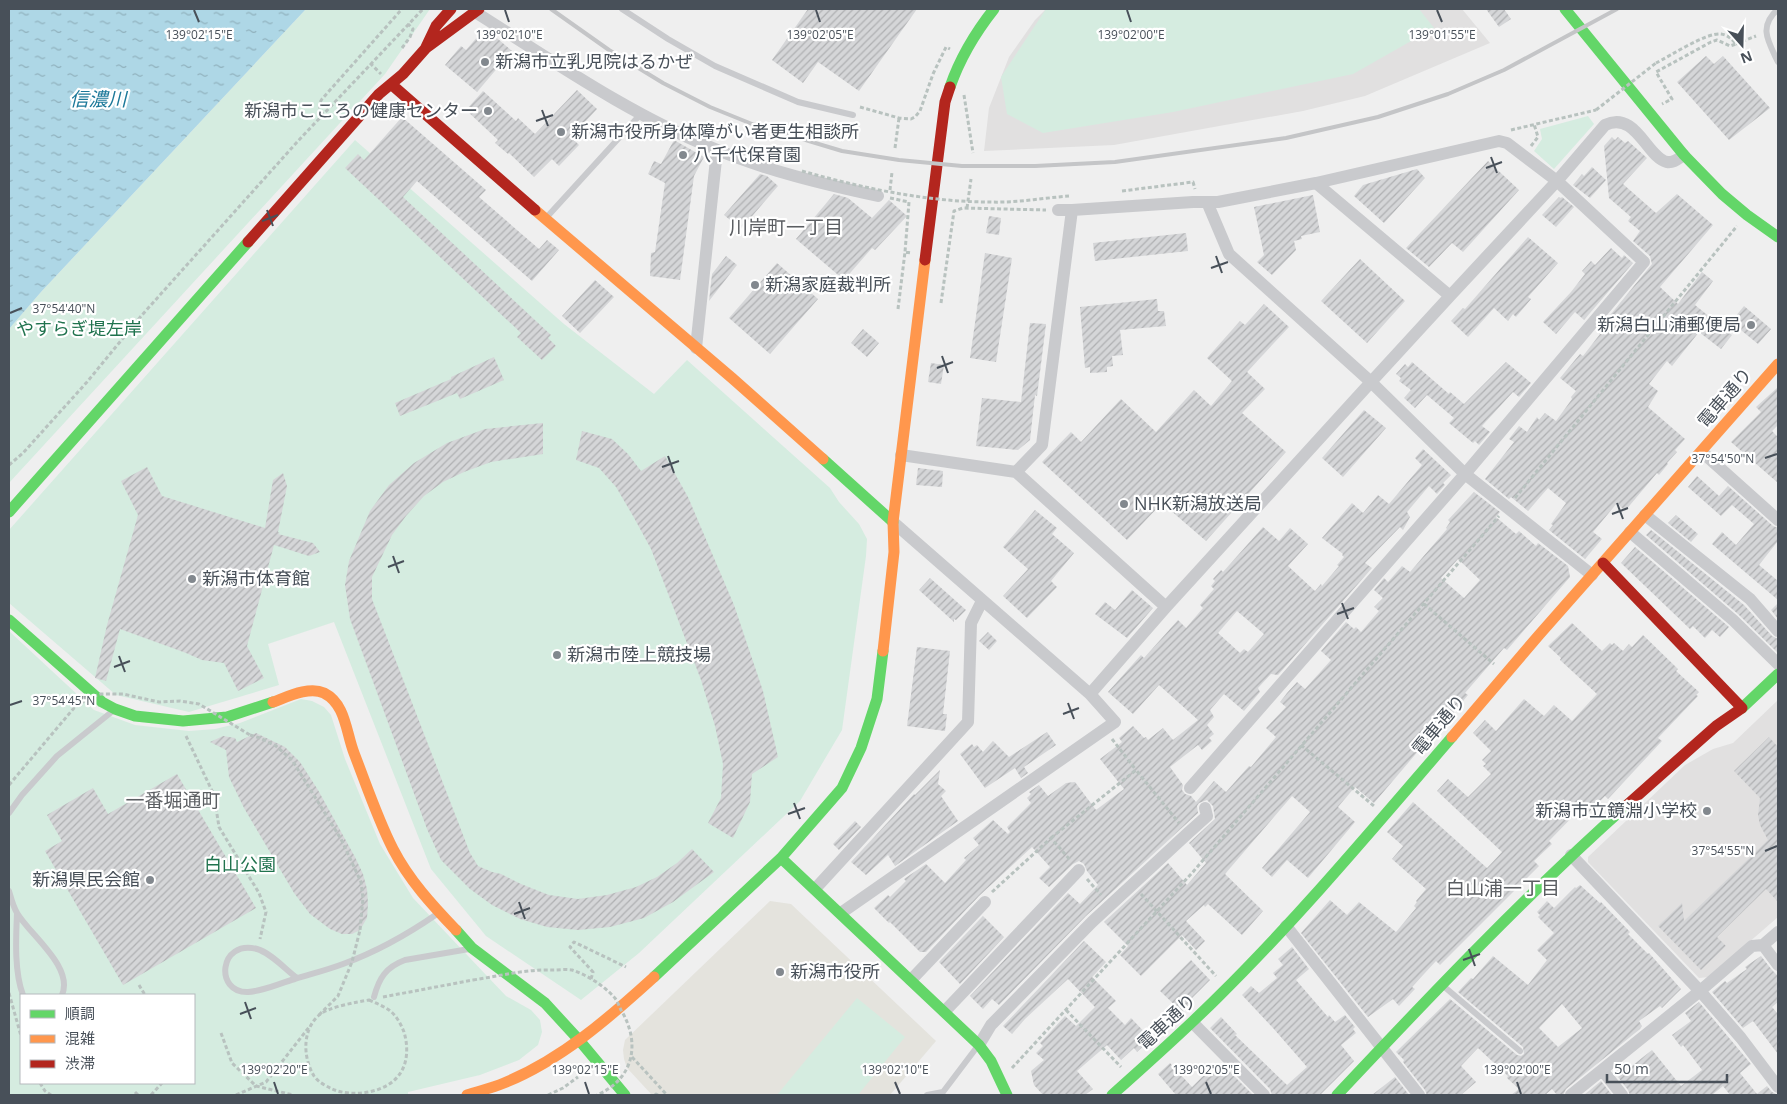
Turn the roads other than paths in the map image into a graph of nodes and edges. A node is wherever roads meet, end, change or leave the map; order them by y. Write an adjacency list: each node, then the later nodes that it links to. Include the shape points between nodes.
1 (450, 9): 7 (street, via 436,26)
2 (622, 9): 10 (lane, via 714,66 798,102)
3 (994, 9): 27 (street, via 963,56 945,102)
4 (1565, 9): 13 (street)
5 (1778, 10): 8 (lane, via 1768,20 1765,33)
6 (477, 11): 7 (street); 12 (street, via 590,85 666,127)
7 (426, 48): 9 (street)
8 (1778, 62)
9 (392, 84): 20 (street); 30 (street, via 373,101)
10 (853, 115)
11 (638, 117): 20 (lane)
12 (717, 150): 16 (street, via 792,176); 23 (street)
13 (1684, 155): 14 (street, via 1673,162 1665,162 1632,128 1626,124 1609,123); 21 (street, via 1722,194)
14 (1557, 181): 15 (street, via 1500,141); 22 (street); 29 (street, via 1644,262)
15 (1316, 183): 17 (street); 22 (street)
16 (884, 197)
17 (1207, 202): 19 (street); 25 (street, via 1229,254)
18 (1058, 210): 19 (street)
19 (1072, 210): 28 (street, via 1042,445)
20 (545, 219): 23 (street)
21 (1778, 237)
22 (1450, 296): 25 (street)
23 (696, 348): 33 (street)
24 (1778, 364): 26 (street, 電車通り)
25 (1371, 382): 29 (street); 38 (street)
26 (1702, 452): 31 (street, 電車通り); 32 (street)
27 (901, 455): 28 (street); 33 (street)
28 (1016, 472): 38 (street)
29 (1465, 474): 36 (street); 46 (street)
30 (9, 512)
31 (1645, 515): 34 (street, 電車通り); 40 (street, via 1750,599)
32 (1778, 520)
33 (892, 522): 37 (street); 50 (street, via 894,552 877,699 861,748 842,788)
34 (1630, 532): 35 (street, 電車通り); 41 (street, via 1733,620)
35 (1603, 563): 36 (street, 電車通り); 44 (street)
36 (1592, 575): 58 (street, 電車通り)
37 (982, 601): 43 (street); 52 (street, via 971,623 968,722)
38 (1166, 607): 43 (street)
39 (9, 620): 45 (street, via 102,702)
40 (1778, 631)
41 (1778, 664)
42 (1778, 674): 44 (street)
43 (1090, 694): 57 (street, via 1115,722)
44 (1742, 708): 49 (street, via 1716,726)
45 (115, 709): 48 (lane, via 57,756); 55 (street, via 155,719 210,720 245,712 299,692 326,694 343,715 393,849 421,893)
46 (1190, 788)
47 (1205, 808): 73 (street, via 1207,816 1110,905 991,1026)
48 (9, 813)
49 (1571, 855): 65 (street); 66 (street)
50 (781, 858): 52 (street); 72 (street, via 613,1015)
51 (1079, 870): 70 (street)
52 (815, 889): 57 (street)
53 (9, 891): 56 (lane)
54 (985, 902): 64 (street)
55 (438, 912): 61 (street); 63 (lane, via 418,927 362,956)
56 (17, 913): 67 (lane, via 19,986); 68 (lane, via 56,963 65,984)
57 (841, 913): 64 (street)
58 (1286, 926): 71 (street, 電車通り); 74 (street)
59 (1778, 932): 60 (street)
60 (1763, 945): 62 (street); 66 (street, via 1752,946)
61 (472, 948): 69 (lane, via 396,964 382,976); 72 (street, via 545,1003)
62 (1778, 965)
63 (297, 978): 63 (lane, via 257,991 241,992 228,982 225,965 228,957 241,949 258,950)
64 (911, 980): 70 (street)
65 (1441, 984): 74 (street); 75 (lane)
66 (1700, 991): 76 (street); 77 (street)
67 (23, 994)
68 (62, 994)
69 (371, 999)
70 (945, 1011): 73 (street)
71 (1193, 1023): 83 (street, 電車通り); 84 (street)
72 (580, 1040): 79 (street, via 542,1064); 80 (street)
73 (979, 1045): 78 (lane); 82 (street, via 991,1061)
74 (1381, 1047): 85 (street); 86 (street)
75 (1520, 1051)
76 (1603, 1071): 87 (street); 88 (street)
77 (1778, 1087)
78 (944, 1094): 81 (lane)
79 (467, 1095)
80 (625, 1095)
81 (927, 1095)
82 (1007, 1095)
83 (1112, 1095)
84 (1264, 1095)
85 (1337, 1095)
86 (1419, 1095)
87 (1571, 1095)
88 (1622, 1095)

